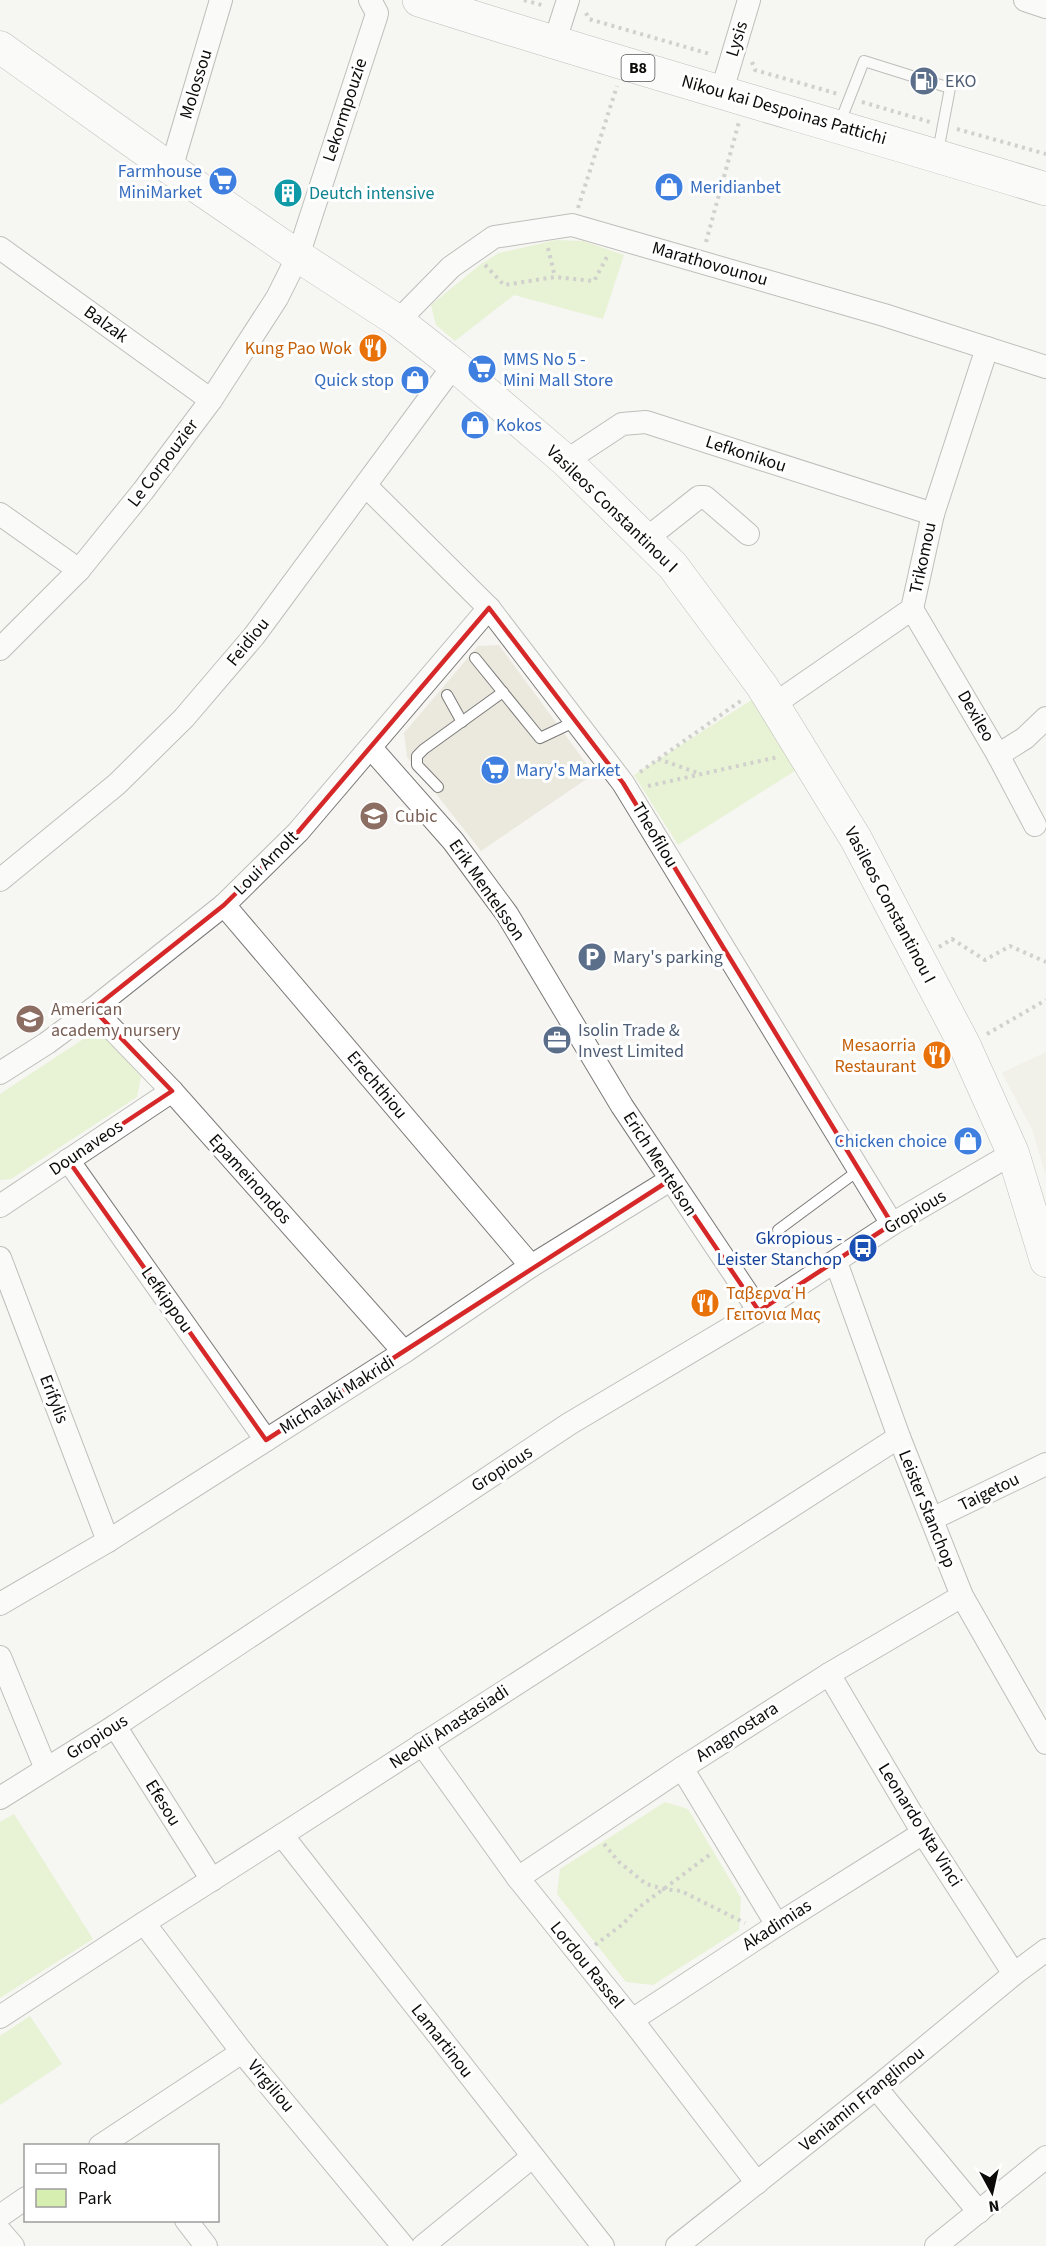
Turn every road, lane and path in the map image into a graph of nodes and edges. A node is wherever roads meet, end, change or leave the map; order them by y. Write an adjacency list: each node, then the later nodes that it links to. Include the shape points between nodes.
1 (221, 0): 17 (street, Molossou)
2 (419, 0): 19 (main road, Nikou kai Despoinas Pattichi / B8)
3 (468, 0): 9 (main road, Nikou kai Despoinas Pattichi)
4 (524, 0): 9 (path)
5 (749, 0): 11 (street, Lysis)
6 (1025, 0): 8 (street)
7 (380, 4): 25 (street, Lekormpouzie)
8 (1046, 7)
9 (566, 10): 11 (main road, Nikou kai Despoinas Pattichi); 11 (path, via 709,55 723,47)
10 (0, 47): 17 (main road, Vasileos Constantinou I)
11 (730, 63): 13 (main road, Nikou kai Despoinas Pattichi); 13 (path, via 747,54 755,70)
12 (620, 76): 20 (path)
13 (847, 105): 15 (main road, Nikou kai Despoinas Pattichi); 15 (path); 15 (lane, via 864,61 950,88)
14 (742, 113): 26 (path)
15 (941, 133): 16 (path); 18 (main road, Nikou kai Despoinas Pattichi)
16 (1046, 154)
17 (171, 169): 25 (main road, Vasileos Constantinou I)
18 (1046, 172)
19 (1046, 189)
20 (572, 225): 21 (street, Marathovounou); 22 (street, Marathovounou)
21 (543, 230): 24 (street, Marathovounou, via 494,237); 27 (path)
22 (617, 238): 26 (street, Marathovounou); 27 (path, via 594,281)
23 (0, 248): 32 (street, Balzak)
24 (472, 252): 27 (path, via 504,285); 28 (street, Marathovounou, via 450,267)
25 (298, 256): 28 (main road, Vasileos Constantinou I); 32 (street, Le Corpouzier, via 277,298)
26 (700, 261): 29 (street, Marathovounou)
27 (555, 277)
28 (398, 321): 30 (main road, Vasileos Constantinou I)
29 (987, 348): 31 (street, Marathovounou); 36 (street, Trikomou)
30 (454, 365): 33 (main road, Vasileos Constantinou I); 34 (street, Feidiou)
31 (1046, 367)
32 (211, 400): 39 (street, Le Corpouzier)
33 (566, 461): 36 (street, Lefkonikou, via 622,424 646,422); 38 (main road, Vasileos Constantinou I)
34 (366, 486): 40 (street, Theofilou); 58 (street, Feidiou, via 254,636 184,718 117,784)
35 (0, 514): 39 (street)
36 (933, 514): 41 (street, Trikomou)
37 (748, 534): 38 (street, via 705,497 699,497)
38 (646, 539): 46 (main road, Vasileos Constantinou I, via 673,566)
39 (79, 570): 42 (street, Le Corpouzier)
40 (489, 608): 48 (street, Theofilou); 50 (street, Loui Arnolt)
41 (912, 609): 46 (street, Trikomou); 52 (street, Dexileo)
42 (0, 649)
43 (475, 658): 44 (lane)
44 (503, 693): 48 (lane, via 540,738); 49 (lane)
45 (447, 695): 49 (lane)
46 (768, 696): 53 (path); 60 (main road, Vasileos Constantinou I, via 856,839)
47 (1046, 718): 52 (street, via 1025,738)
48 (576, 721): 55 (street, Theofilou)
49 (462, 722): 56 (lane, via 417,756 417,765)
50 (371, 748): 59 (street, Loui Arnolt, via 298,832); 64 (street, Erik Mentelsson, via 453,841 507,914)
51 (786, 755): 54 (path)
52 (998, 755): 57 (street, Dexileo)
53 (658, 759): 54 (path); 55 (path)
54 (702, 774): 55 (path)
55 (631, 786): 70 (street, Theofilou)
56 (438, 787)
57 (1035, 825)
58 (0, 880)
59 (224, 905): 63 (street, Loui Arnolt); 78 (street, Erechthiou)
60 (920, 959): 61 (path, via 952,939 985,960 1011,946); 65 (main road, Vasileos Constantinou I)
61 (1046, 962)
62 (1046, 1000): 65 (path)
63 (93, 1009): 66 (street, Loui Arnolt); 67 (street, Epameinondos)
64 (567, 1014): 71 (street, Erich Mentelson)
65 (965, 1046): 68 (main road, Vasileos Constantinou I)
66 (2, 1068)
67 (172, 1091): 69 (street, Dounaveos); 80 (street, Epameinondos)
68 (1013, 1153): 73 (street, Gropious); 76 (main road, Vasileos Constantinou I)
69 (68, 1160): 72 (street, Dounaveos); 82 (street, Lefkippou)
70 (859, 1170): 73 (street, Theofilou); 74 (lane)
71 (670, 1180): 78 (street, Michalaki Makridi); 79 (street, Erich Mentelson)
72 (0, 1206)
73 (892, 1224): 77 (street, Gropious)
74 (778, 1230)
75 (0, 1258): 85 (street, Erifylis)
76 (1046, 1261)
77 (836, 1262): 79 (street, Gropious); 81 (street, Leister Stanchop)
78 (531, 1266): 80 (street, Michalaki Makridi)
79 (759, 1311): 90 (street, Gropious, via 569,1424)
80 (404, 1352): 82 (street, Michalaki Makridi)
81 (899, 1437): 84 (street, Leister Stanchop); 92 (street, Neokli Anastasiadi)
82 (266, 1440): 85 (street, Michalaki Makridi)
83 (1046, 1464): 84 (street, Taigetou)
84 (932, 1519): 86 (street, Leister Stanchop)
85 (108, 1541): 87 (street, Michalaki Makridi)
86 (962, 1596): 89 (street, Anagnostara); 91 (street, Leister Stanchop)
87 (0, 1604)
88 (0, 1657): 94 (street)
89 (829, 1674): 93 (street, Anagnostara); 97 (street, Leonardo Nta Vinci)
90 (115, 1726): 94 (street, Gropious); 101 (street, Efesou)
91 (1046, 1743)
92 (422, 1744): 98 (street, Neokli Anastasiadi); 100 (street, Lordou Rassel)
93 (682, 1768): 96 (street, Anagnostara); 99 (street)
94 (46, 1769): 95 (street, Gropious)
95 (0, 1798)
96 (591, 1829): 100 (street, Anagnostara); 102 (path, via 636,1877)
97 (923, 1833): 104 (street, Akadimias); 107 (street, Leonardo Nta Vinci)
98 (282, 1835): 101 (street, Neokli Anastasiadi); 113 (street, Lamartinou)
99 (727, 1842): 102 (path); 104 (street)
100 (518, 1878): 106 (street, Lordou Rassel)
101 (212, 1880): 103 (street, Neokli Anastasiadi)
102 (664, 1889): 104 (path, via 681,1891); 106 (path)
103 (144, 1923): 108 (street, Neokli Anastasiadi); 110 (street, Virgiliou)
104 (771, 1929): 109 (street, Akadimias)
105 (1046, 1950): 107 (street, Veniamin Franglinou)
106 (580, 1956): 109 (street, Lordou Rassel)
107 (1014, 1974): 111 (street, Veniamin Franglinou)
108 (0, 2017)
109 (632, 2020): 115 (street, Lordou Rassel)
110 (242, 2052): 112 (street); 123 (street, Virgiliou)
111 (876, 2088): 115 (street, Veniamin Franglinou); 117 (street)
112 (114, 2142)
113 (532, 2157): 124 (street); 125 (street, Lamartinou)
114 (1042, 2168): 117 (street)
115 (757, 2183): 126 (street, Veniamin Franglinou)
116 (24, 2199): 118 (street)
117 (979, 2212): 127 (street)
118 (0, 2216)
119 (188, 2222): 122 (street)
120 (0, 2231): 121 (street)
121 (13, 2246)
122 (206, 2246)
123 (403, 2246)
124 (423, 2246)
125 (603, 2246)
126 (677, 2246)
127 (936, 2246)

